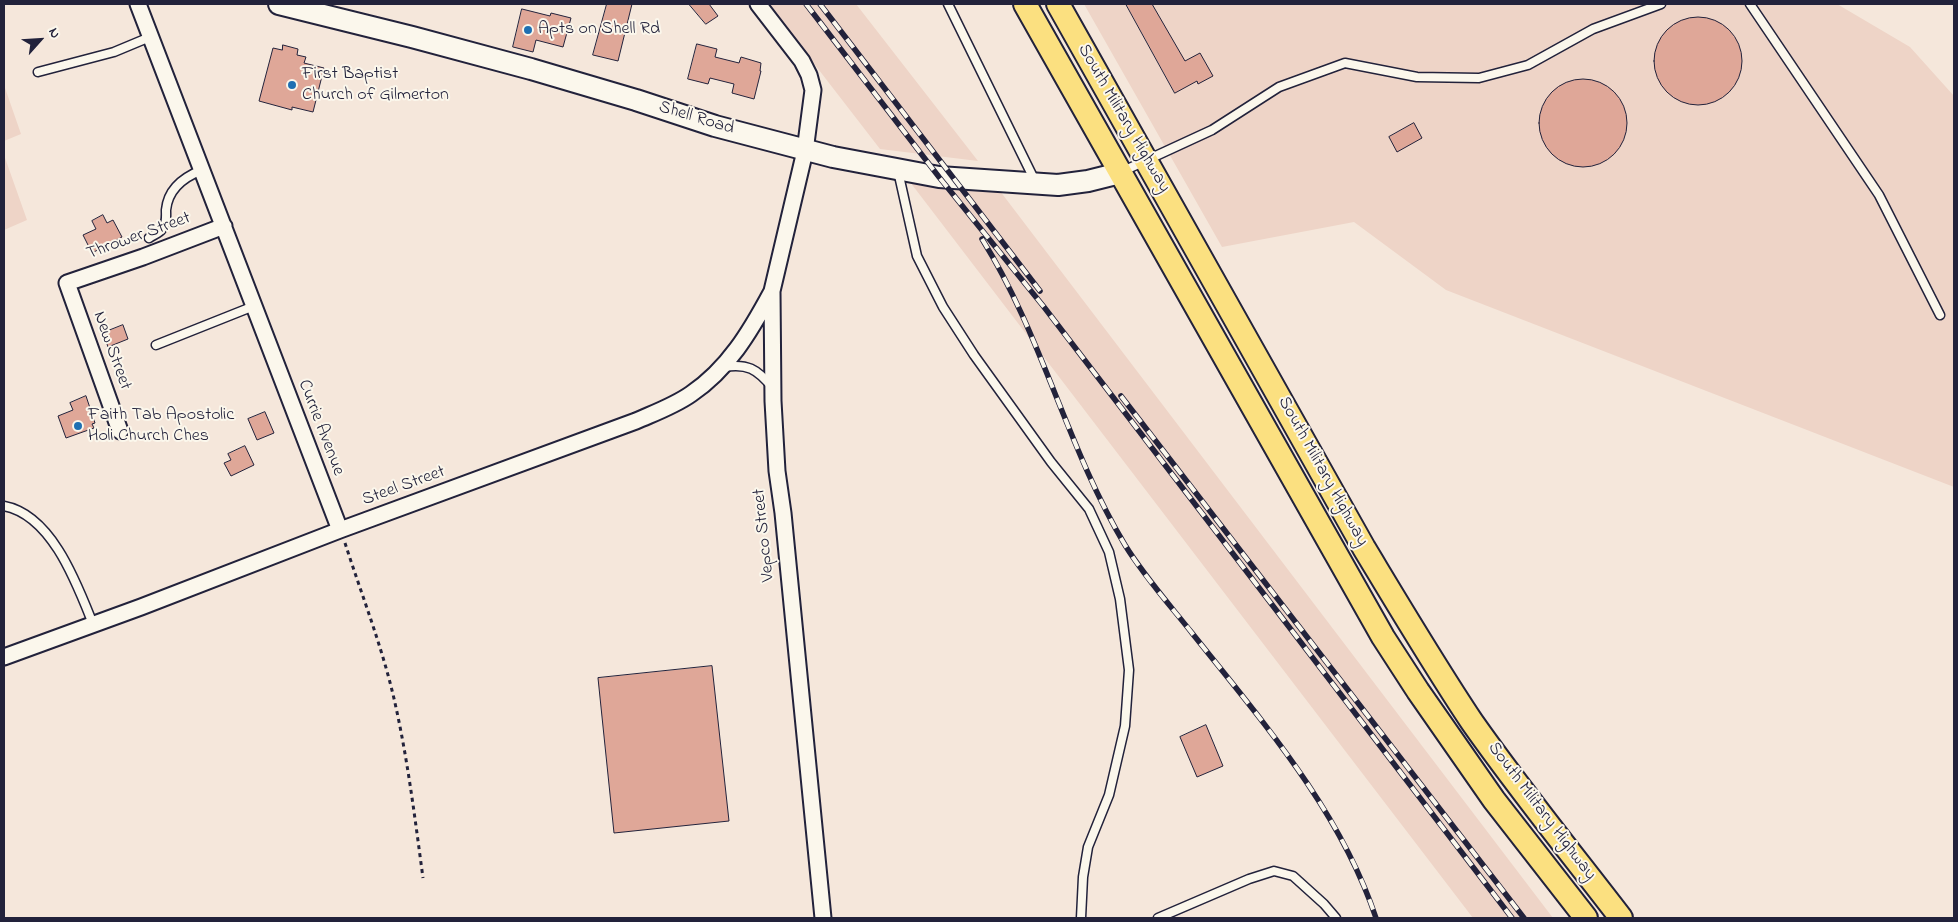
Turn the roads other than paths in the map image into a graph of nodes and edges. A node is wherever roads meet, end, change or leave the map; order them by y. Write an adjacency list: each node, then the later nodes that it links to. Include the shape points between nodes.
1 (138, 4): 10 (street, Currie Avenue)
2 (279, 4): 9 (street, Shell Road)
3 (758, 4): 12 (street, Vepco Street, via 809,75 813,90)
4 (948, 4): 17 (lane)
5 (1025, 4): 16 (main road, South Military Highway)
6 (1058, 4): 13 (main road, South Military Highway)
7 (1661, 4): 13 (lane, via 1594,29 1528,65 1479,78 1417,76 1345,63 1279,87 1212,130)
8 (1750, 4): 23 (lane, via 1879,195)
9 (318, 9): 12 (street, Shell Road)
10 (150, 37): 11 (lane, via 114,52); 15 (street, Currie Avenue)
11 (38, 72)
12 (805, 151): 14 (street, Shell Road); 21 (street, Vepco Street)
13 (1146, 159): 16 (lane); 37 (main road, South Military Highway, via 1416,636 1479,730)
14 (897, 169): 17 (street, Shell Road, via 939,177); 33 (lane, via 917,256 943,307 1040,447 1089,509 1109,552 1120,599 1129,670 1125,726 1109,796 1088,847)
15 (202, 170): 18 (street, Currie Avenue); 19 (lane, via 175,186 168,199 167,220 162,231)
16 (1120, 173): 17 (street, Shell Road, via 1058,185); 36 (main road, South Military Highway, via 1383,636 1494,800)
17 (1036, 183)
18 (224, 226): 20 (street, Thrower Street); 22 (street, Currie Avenue)
19 (149, 238)
20 (67, 283): 27 (street, New Street)
21 (772, 291): 25 (street, Steel Street, via 754,324); 26 (street, Vepco Street)
22 (254, 306): 24 (lane); 29 (street, Currie Avenue)
23 (1940, 315)
24 (156, 345)
25 (722, 368): 26 (lane, via 740,364 753,370); 29 (street, Steel Street, via 690,395 636,420)
26 (773, 388): 32 (street, Vepco Street, via 777,472)
27 (120, 431)
28 (4, 506): 30 (lane, via 16,508 36,523 58,550 71,570)
29 (340, 530): 30 (street, Steel Street)
30 (93, 624): 31 (street, Steel Street)
31 (4, 657)
32 (823, 918)
33 (1081, 918)
34 (1158, 918): 35 (lane, via 1274,871 1293,876)
35 (1336, 918)
36 (1586, 918)
37 (1621, 918)

